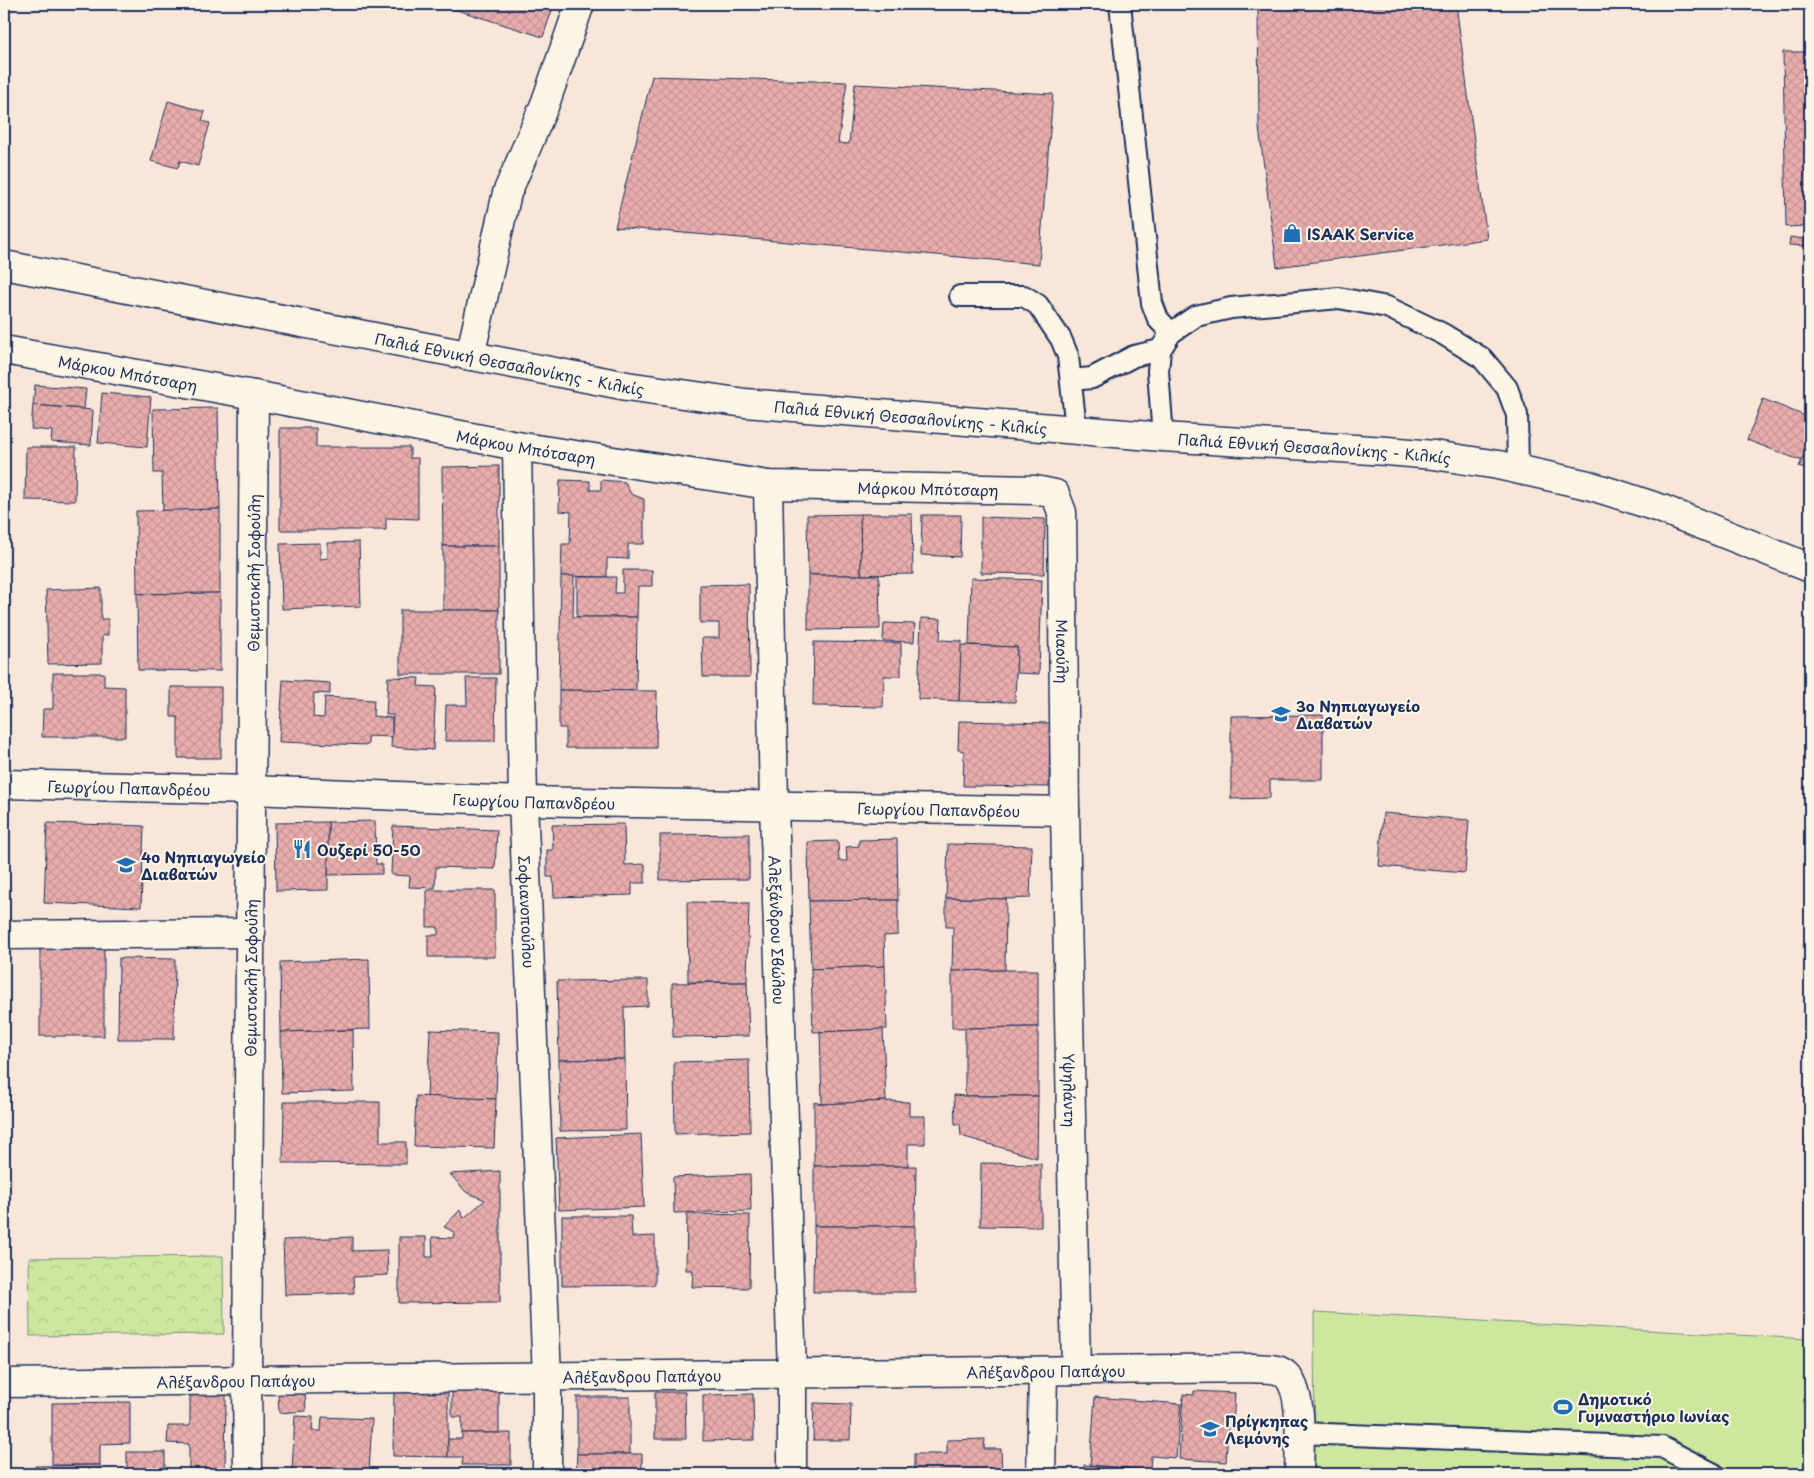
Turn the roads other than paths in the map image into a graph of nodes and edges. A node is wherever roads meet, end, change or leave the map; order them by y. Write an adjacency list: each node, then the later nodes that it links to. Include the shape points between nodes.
1 (580, 4): 8 (street, via 545,104 508,193)
2 (1120, 4): 5 (lane, via 1152,303 1158,319)
3 (4, 265): 8 (street, Παλιά Εθνική Θεσσαλονίκης - Κιλκίς)
4 (960, 296): 9 (lane, via 1024,296 1038,305 1061,339 1068,356)
5 (1171, 333): 7 (lane); 14 (lane, via 1196,316 1231,308 1339,298 1387,307 1444,334 1482,358 1508,388 1517,415)
6 (4, 350): 10 (street, Μάρκου Μπότσαρη)
7 (1160, 350): 9 (lane, via 1134,356 1092,378); 12 (lane, via 1158,371)
8 (470, 356): 11 (street, Παλιά Εθνική Θεσσαλονίκης - Κιλκίς, via 627,386 745,403)
9 (1071, 380): 11 (lane)
10 (254, 395): 13 (street, Μάρκου Μπότσαρη); 19 (street, Θεμιστοκλή Σοφούλη)
11 (1076, 429): 12 (street, Παλιά Εθνική Θεσσαλονίκης - Κιλκίς)
12 (1163, 437): 14 (street, Παλιά Εθνική Θεσσαλονίκης - Κιλκίς, via 1434,455)
13 (517, 446): 15 (street, Μάρκου Μπότσαρη); 20 (street, Σοφιανοπούλου)
14 (1518, 468): 17 (street, Παλιά Εθνική Θεσσαλονίκης - Κιλκίς, via 1588,485 1662,509)
15 (768, 485): 16 (street, Μάρκου Μπότσαρη, via 1035,490); 21 (street, Αλεξάνδρου Σβώλου)
16 (1055, 494): 22 (street, Μιαούλη, via 1062,512)
17 (1810, 568)
18 (4, 784): 19 (street, Γεωργίου Παπανδρέου)
19 (251, 790): 20 (street, Γεωργίου Παπανδρέου); 23 (street, Θεμιστοκλή Σοφούλη)
20 (523, 801): 21 (street, Γεωργίου Παπανδρέου); 28 (street, Σοφιανοπούλου)
21 (774, 805): 22 (street, Γεωργίου Παπανδρέου); 27 (street, Αλεξάνδρου Σβώλου)
22 (1064, 811): 26 (street, Υψηλάντη)
23 (251, 933): 24 (street); 29 (street, Θεμιστοκλή Σοφούλη)
24 (4, 936)
25 (1043, 1370): 26 (street, Αλέξανδρου Παπάγου); 27 (street, Αλέξανδρου Παπάγου); 35 (street)
26 (1076, 1370): 31 (street, Αλέξανδρου Παπάγου, via 1253,1368 1280,1371 1293,1384)
27 (792, 1374): 28 (street, Αλέξανδρου Παπάγου); 34 (street, Αλεξάνδρου Σβώλου)
28 (547, 1377): 29 (street, Αλέξανδρου Παπάγου); 33 (street, Σοφιανοπούλου)
29 (247, 1380): 30 (street, Αλέξανδρου Παπάγου); 32 (street, Θεμιστοκλή Σοφούλη)
30 (4, 1383)
31 (1299, 1433): 36 (street); 37 (lane, via 1662,1447)
32 (248, 1474)
33 (547, 1474)
34 (792, 1474)
35 (1041, 1474)
36 (1298, 1474)
37 (1714, 1474)

